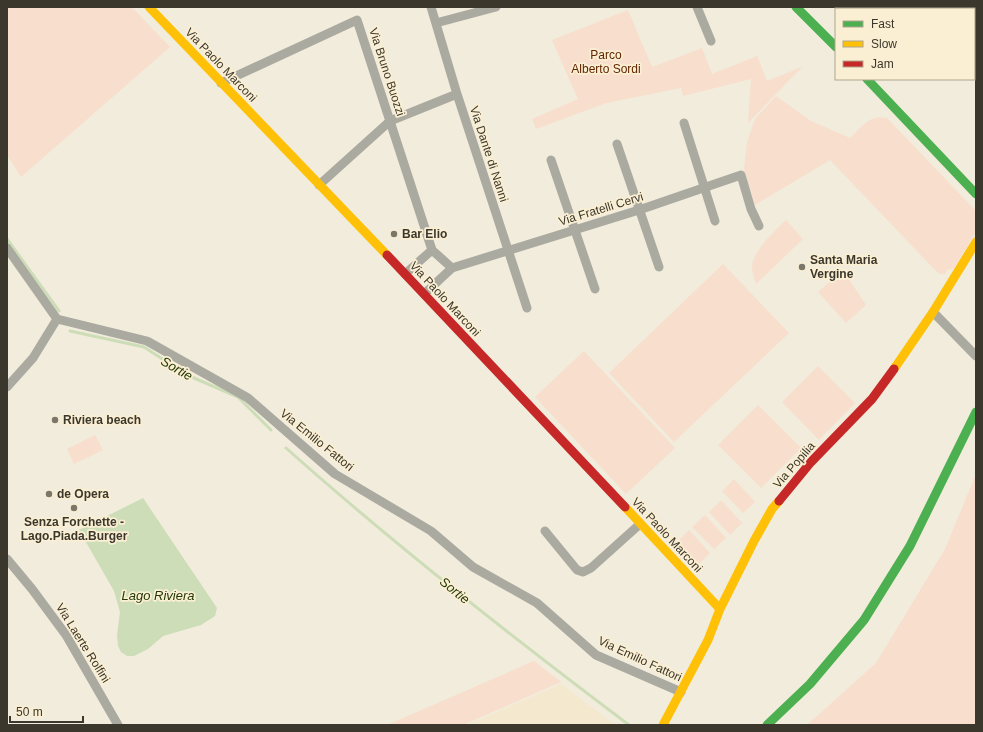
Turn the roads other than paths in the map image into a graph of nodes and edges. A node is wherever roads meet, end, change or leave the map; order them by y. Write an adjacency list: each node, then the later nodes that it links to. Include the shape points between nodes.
1 (149, 7): 10 (street, Via Paolo Marconi)
2 (430, 7): 6 (street, Via Dante di Nanni)
3 (496, 7): 6 (street)
4 (697, 7): 7 (street)
5 (796, 7): 8 (street)
6 (436, 23): 11 (street, Via Dante di Nanni)
7 (711, 41)
8 (835, 46)
9 (869, 80): 18 (street)
10 (221, 83): 12 (street, Via Bruno Buozzi, via 357,20); 16 (street, Via Paolo Marconi)
11 (457, 94): 12 (street); 26 (street, Via Dante di Nanni)
12 (390, 121): 16 (street); 25 (street, Via Bruno Buozzi)
13 (684, 122): 17 (street)
14 (617, 144): 19 (street)
15 (551, 160): 22 (street)
16 (319, 185): 29 (street, Via Paolo Marconi)
17 (704, 188): 19 (street, Via Fratelli Cervi); 20 (street); 21 (street, Via Fratelli Cervi, via 741,176)
18 (976, 194)
19 (639, 210): 22 (street, Via Fratelli Cervi); 27 (street)
20 (715, 221)
21 (759, 226)
22 (575, 229): 26 (street, Via Fratelli Cervi); 30 (street)
23 (976, 242): 33 (street, Via Popilia)
24 (7, 248): 34 (street)
25 (432, 250): 28 (street, Via Bruno Buozzi); 29 (street)
26 (508, 251): 28 (street, Via Fratelli Cervi); 32 (street, Via Dante di Nanni)
27 (659, 267)
28 (452, 268): 31 (street, Via Fratelli Cervi)
29 (405, 274): 31 (street, Via Paolo Marconi)
30 (595, 289)
31 (424, 294): 38 (street, Via Paolo Marconi)
32 (527, 308)
33 (933, 312): 35 (street); 41 (street, Via Popilia, via 872,399 811,462 772,509)
34 (56, 318): 36 (street, via 33,358); 42 (street, Via Emilio Fattori, via 147,341 248,398 335,474 431,531 473,567 537,603 596,654)
35 (976, 356)
36 (7, 387)
37 (976, 412): 45 (street, via 910,546 864,620 810,684)
38 (640, 524): 39 (street, via 591,568 583,572 577,570); 41 (street, Via Paolo Marconi)
39 (545, 531)
40 (7, 559): 43 (street, Via Laerte Rolfini, via 66,635)
41 (720, 609): 42 (street, Via Popilia, via 708,640)
42 (681, 692): 44 (street, Via Popilia)
43 (118, 725)
44 (663, 725)
45 (767, 725)

